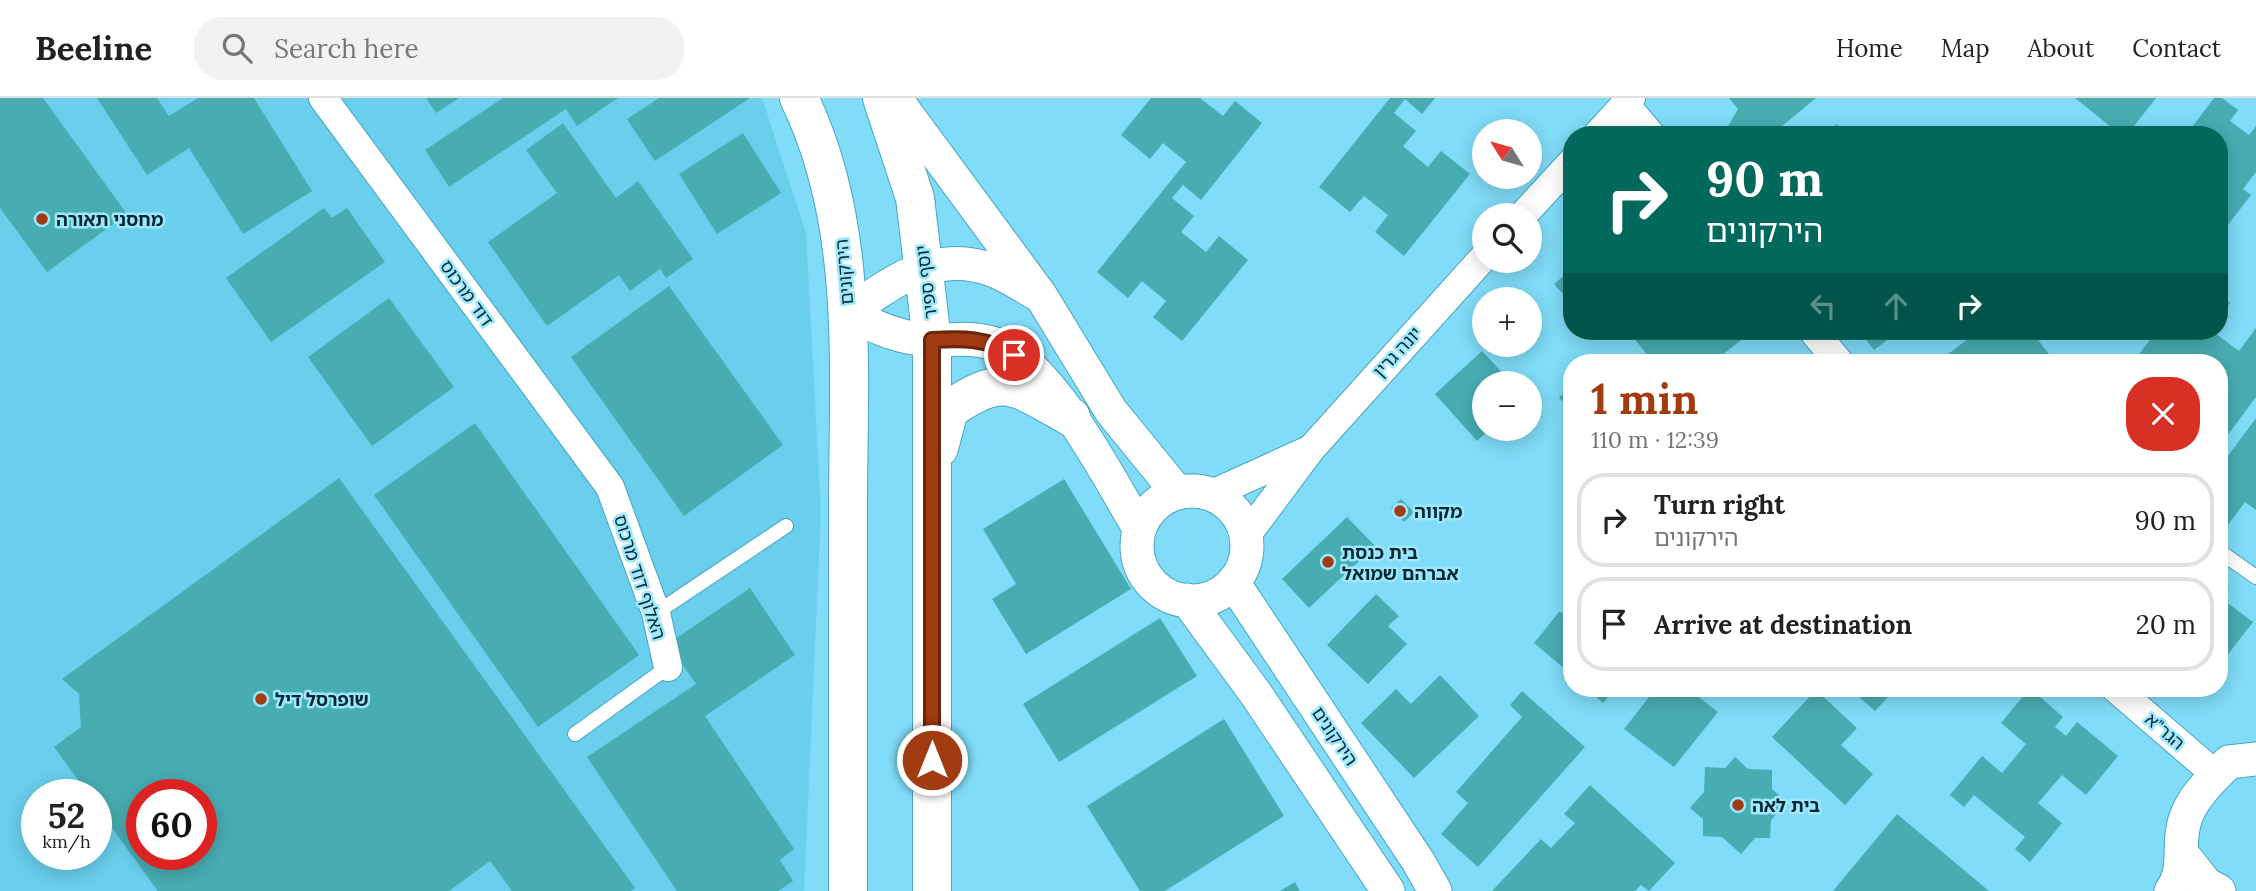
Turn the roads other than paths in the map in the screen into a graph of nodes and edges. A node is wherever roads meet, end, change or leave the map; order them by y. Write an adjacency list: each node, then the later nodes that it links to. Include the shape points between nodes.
1 (323, 98): 20 (street, דוד מרכוס)
2 (799, 98): 13 (main road, הירקונים, via 839,215)
3 (882, 98): 10 (main road, יוסף ספיר, via 915,198)
4 (895, 98): 12 (street)
5 (1628, 101): 6 (street); 7 (street)
6 (1605, 126)
7 (1645, 126)
8 (1563, 172): 9 (street)
9 (1534, 203)
10 (925, 267): 12 (street, via 960,263 992,270); 13 (street, via 887,284); 14 (main road, יוסף ספיר)
11 (1472, 270): 18 (street, יונה גרין)
12 (1041, 296): 21 (street, via 1111,411)
13 (848, 314): 14 (street, הירקונים, via 892,334); 37 (main road)
14 (932, 340): 17 (street, הירקונים, via 968,338 996,343 1032,366); 19 (main road, יוסף ספיר)
15 (1821, 340): 16 (street)
16 (1832, 354)
17 (1071, 417): 19 (main road, via 1013,386 978,389 949,410); 24 (street, הירקונים)
18 (1311, 449): 22 (street, יונה גרין); 25 (street, יונה גרין)
19 (933, 471): 38 (main road, יוסף ספיר)
20 (610, 487): 30 (street, האלוף דוד מרכוס)
21 (1177, 492): 22 (street); 24 (street, via 1160,500)
22 (1212, 494): 25 (street, via 1228,503)
23 (786, 526): 30 (lane)
24 (1139, 528): 29 (street, via 1136,546 1147,579 1160,592)
25 (1247, 536): 28 (street, via 1247,554)
26 (2228, 557): 27 (lane)
27 (2256, 577)
28 (1233, 582): 29 (street, via 1213,597); 40 (street, הירקונים)
29 (1187, 600): 39 (street, via 1251,685)
30 (656, 614): 31 (street, האלוף דוד מרכוס)
31 (668, 667): 33 (lane)
32 (2125, 697): 35 (street, הגר"א)
33 (575, 734)
34 (2256, 759): 35 (street, via 2229,762)
35 (2216, 775): 36 (street, via 2185,819)
36 (2184, 856): 41 (street); 42 (street, via 2206,884)
37 (848, 891)
38 (932, 891)
39 (1388, 891)
40 (1435, 891)
41 (2171, 891)
42 (2219, 891)

